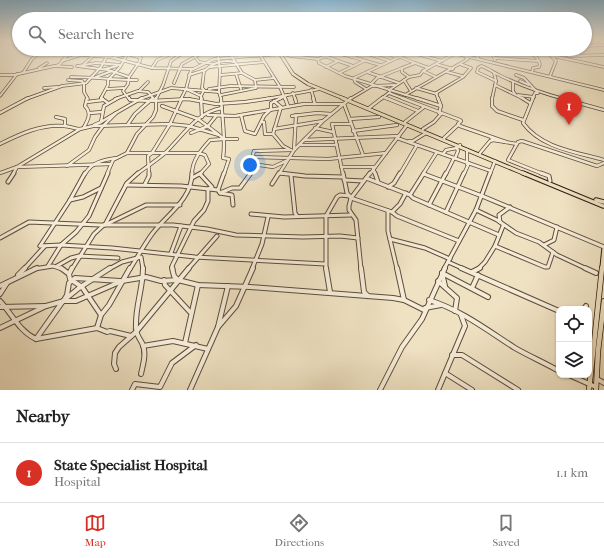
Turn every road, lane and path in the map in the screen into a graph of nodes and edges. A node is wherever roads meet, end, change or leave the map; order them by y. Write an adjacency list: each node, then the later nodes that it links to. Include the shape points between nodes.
1 (33, 58): 84 (street)
2 (64, 58): 36 (street)
3 (70, 58): 36 (street)
4 (91, 58): 52 (street)
5 (107, 58): 35 (street)
6 (113, 58): 37 (street)
7 (124, 58): 37 (street)
8 (141, 58): 58 (street)
9 (161, 58): 67 (street)
10 (175, 58): 68 (street)
11 (196, 58): 43 (street, via 199,62); 69 (street)
12 (218, 58): 43 (street); 44 (street)
13 (232, 58): 45 (street)
14 (247, 58): 54 (street)
15 (262, 58): 46 (street)
16 (284, 58): 134 (main road, via 293,74 303,82)
17 (284, 58): 161 (main road, via 300,78)
18 (308, 58): 34 (street)
19 (322, 58): 34 (street)
20 (330, 58): 38 (street)
21 (356, 58): 39 (street)
22 (382, 58): 40 (street)
23 (396, 58): 40 (street)
24 (402, 58): 50 (street)
25 (432, 58): 41 (street)
26 (447, 58): 41 (street)
27 (466, 58): 56 (street)
28 (478, 58): 51 (street)
29 (495, 58): 51 (street)
30 (498, 58): 42 (street)
31 (536, 58): 42 (street)
32 (554, 58): 96 (street, via 556,62)
33 (562, 58): 73 (street)
34 (318, 59): 66 (street, via 319,63)
35 (104, 60): 48 (street); 49 (street)
36 (62, 61): 61 (street)
37 (122, 61): 57 (street); 58 (street)
38 (338, 61): 62 (street); 66 (street)
39 (364, 61): 60 (street); 62 (street)
40 (390, 61): 60 (street)
41 (442, 61): 55 (street)
42 (539, 61): 83 (street, via 539,67 533,68)
43 (205, 62): 53 (street); 77 (street)
44 (220, 62): 45 (street); 53 (street); 65 (street)
45 (234, 62): 59 (street)
46 (264, 62): 54 (street); 100 (street)
47 (47, 63): 76 (street)
48 (96, 63): 49 (street); 52 (street)
49 (102, 63): 57 (street); 74 (street)
50 (415, 63): 70 (street); 71 (street)
51 (497, 63): 83 (street)
52 (84, 64): 74 (street, via 77,66)
53 (214, 64): 64 (street)
54 (252, 64): 59 (street)
55 (436, 64): 71 (street); 72 (street)
56 (460, 64): 72 (street); 95 (street, via 471,67)
57 (121, 65): 75 (street); 79 (street)
58 (138, 65): 67 (street); 102 (street)
59 (237, 65): 65 (street); 85 (street)
60 (380, 65): 81 (street)
61 (54, 66): 63 (street); 76 (street)
62 (353, 66): 86 (street)
63 (72, 67)
64 (210, 67): 65 (street); 78 (street)
65 (220, 67): 92 (street)
66 (326, 67): 86 (street)
67 (152, 68): 68 (street)
68 (169, 68): 69 (street); 140 (street)
69 (179, 68): 77 (street); 113 (street)
70 (402, 68): 94 (street); 98 (street, via 402,72)
71 (429, 68): 80 (street)
72 (453, 68): 82 (street)
73 (604, 68)
74 (99, 69): 75 (street); 97 (street)
75 (104, 69): 79 (street)
76 (35, 70): 84 (street)
77 (192, 70): 91 (street)
78 (205, 70): 91 (street); 137 (street, via 202,88)
79 (113, 71): 97 (street); 102 (street); 105 (street)
80 (423, 71): 98 (street, via 420,75); 99 (street)
81 (367, 72): 94 (street); 101 (street)
82 (447, 72): 95 (street); 99 (street)
83 (532, 72): 96 (street)
84 (23, 73): 88 (street)
85 (242, 73): 89 (street); 107 (street)
86 (339, 73): 101 (street)
87 (494, 73): 109 (street); 109 (street, via 481,66 477,71); 112 (street)
88 (17, 74): 90 (street); 152 (street)
89 (236, 74): 92 (street); 124 (street)
90 (0, 75)
91 (190, 75): 132 (street)
92 (221, 75): 123 (street)
93 (71, 76): 97 (street)
94 (383, 76): 114 (street); 116 (street)
95 (463, 76): 148 (street)
96 (550, 76): 139 (street)
97 (94, 77): 104 (street); 105 (street); 115 (street)
98 (409, 77): 108 (street)
99 (436, 77): 130 (street)
100 (274, 78): 107 (street); 125 (street)
101 (354, 78): 116 (street); 135 (street, via 355,82)
102 (129, 79): 105 (street); 106 (street); 128 (street)
103 (68, 80): 104 (street)
104 (82, 80): 115 (street)
105 (108, 80): 131 (street)
106 (137, 80)
107 (255, 80): 129 (street)
108 (404, 80): 114 (street); 142 (street)
109 (496, 81): 118 (street)
110 (520, 81): 119 (street); 122 (street); 122 (street, via 516,75 524,78)
111 (148, 82): 136 (street)
112 (513, 82): 119 (street); 149 (street)
113 (174, 83)
114 (399, 83): 117 (street)
115 (84, 84): 120 (street); 166 (street)
116 (371, 84): 121 (street)
117 (395, 85): 121 (street); 141 (street)
118 (495, 85): 149 (street); 202 (street, via 492,96 493,108)
119 (520, 85): 143 (street)
120 (60, 86): 127 (street); 187 (street, via 22,100)
121 (376, 86): 135 (street); 141 (street)
122 (532, 86): 143 (street)
123 (220, 87): 124 (street); 133 (street); 147 (street)
124 (241, 87): 129 (street); 144 (street)
125 (280, 87): 126 (street); 129 (street); 155 (street)
126 (294, 87)
127 (44, 88)
128 (124, 88): 131 (street); 150 (street, via 123,91)
129 (256, 88): 144 (street)
130 (416, 88): 142 (street); 148 (street)
131 (107, 89): 159 (street)
132 (186, 89): 137 (street); 140 (street, via 171,88); 153 (street); 160 (street)
133 (209, 89)
134 (320, 89): 138 (street); 161 (main road)
135 (366, 89): 161 (street)
136 (140, 90): 146 (street); 150 (street)
137 (204, 90): 147 (street); 153 (street)
138 (311, 90): 145 (street); 172 (street)
139 (604, 90)
140 (160, 91): 146 (street); 168 (street)
141 (390, 91): 151 (street); 157 (street); 179 (street)
142 (411, 91): 151 (street)
143 (536, 91): 156 (street); 183 (street)
144 (242, 92): 147 (street)
145 (291, 93): 155 (street); 169 (street)
146 (150, 94): 162 (street); 167 (street, via 154,99)
147 (220, 94): 175 (street)
148 (437, 94): 177 (street)
149 (515, 94): 156 (street); 171 (street)
150 (127, 95): 162 (street, via 130,100); 170 (street)
151 (404, 95): 177 (street)
152 (0, 96)
153 (201, 96): 164 (street)
154 (279, 96): 155 (street); 158 (street); 165 (street)
155 (283, 96): 165 (street); 176 (street)
156 (534, 96): 171 (street)
157 (383, 97): 180 (street); 184 (street)
158 (267, 98): 165 (street); 175 (street)
159 (103, 100): 166 (street); 170 (street)
160 (182, 100): 163 (street); 164 (street); 186 (street)
161 (348, 100): 173 (street); 180 (main road); 206 (main road)
162 (137, 101): 167 (street); 189 (street)
163 (170, 101): 168 (street); 174 (street)
164 (202, 101): 175 (street); 200 (street)
165 (274, 101): 178 (street); 182 (street, via 270,104)
166 (87, 102): 188 (street, via 85,106)
167 (150, 102): 168 (street); 207 (street, via 135,114)
168 (156, 102): 181 (street)
169 (296, 102)
170 (108, 103): 185 (street)
171 (530, 103): 202 (street)
172 (315, 104): 173 (street); 176 (street)
173 (344, 104): 192 (street); 201 (street)
174 (162, 106): 181 (street); 186 (street)
175 (222, 106): 193 (street); 195 (street)
176 (288, 106): 178 (street)
177 (441, 106): 190 (street)
178 (281, 107): 182 (street); 222 (street)
179 (424, 107): 184 (street); 190 (street)
180 (369, 108): 206 (main road)
181 (157, 109): 208 (street)
182 (271, 109): 191 (street); 205 (street)
183 (604, 110)
184 (418, 111): 206 (street)
185 (102, 112): 188 (street); 204 (street)
186 (176, 112): 200 (street); 209 (street)
187 (0, 113)
188 (90, 113): 219 (street)
189 (116, 113): 204 (street); 216 (street)
190 (440, 113): 213 (street, via 460,120); 224 (street, via 434,122)
191 (241, 114): 195 (street); 205 (street, via 245,131 249,133 255,134)
192 (331, 114): 197 (street); 203 (street)
193 (208, 115): 194 (street); 200 (street)
194 (216, 116): 195 (street); 218 (street)
195 (222, 116): 235 (street)
196 (292, 116): 197 (street)
197 (296, 116): 211 (street)
198 (56, 117): 214 (street, via 65,119)
199 (379, 117): 201 (street)
200 (200, 118): 217 (street); 218 (street)
201 (350, 119): 210 (street)
202 (523, 120): 264 (street, via 525,127 544,141)
203 (323, 121): 211 (street); 220 (street)
204 (101, 122): 215 (street); 216 (street)
205 (262, 122): 229 (street, via 265,134)
206 (406, 123): 224 (main road); 228 (main road); 233 (street)
207 (128, 124): 208 (street); 216 (street)
208 (148, 124): 209 (street); 250 (street, via 137,134)
209 (170, 124): 217 (street); 251 (street)
210 (351, 124): 225 (street); 226 (street, via 332,124)
211 (298, 125): 222 (street); 247 (street)
212 (397, 125): 225 (street)
213 (458, 125): 231 (street); 234 (street)
214 (65, 126): 221 (street); 241 (street, via 33,129)
215 (93, 126): 216 (street); 219 (street)
216 (103, 126): 269 (street, via 89,150)
217 (189, 126): 223 (street); 255 (street)
218 (208, 126): 223 (street); 230 (street)
219 (84, 127): 221 (street)
220 (315, 128): 226 (street); 238 (street)
221 (80, 129): 273 (street)
222 (274, 129): 229 (street)
223 (201, 130): 227 (street); 230 (street)
224 (423, 130): 234 (main road)
225 (353, 131): 232 (street)
226 (333, 132): 237 (street)
227 (191, 133)
228 (426, 133): 242 (street); 246 (main road)
229 (273, 134): 247 (street, via 283,146)
230 (218, 135): 235 (street)
231 (488, 136): 239 (street); 240 (street)
232 (356, 137): 233 (street); 237 (street); 256 (street)
233 (398, 137): 242 (street); 253 (street)
234 (444, 138): 246 (main road)
235 (224, 139): 236 (street); 252 (street, via 210,140); 297 (street, via 226,145 223,158 229,159)
236 (237, 139)
237 (336, 139): 238 (street); 245 (street)
238 (304, 140): 244 (street)
239 (493, 140): 240 (street); 254 (street)
240 (506, 142): 243 (street)
241 (0, 144)
242 (415, 144): 249 (street); 290 (street)
243 (517, 144): 264 (street, via 522,141 597,166); 284 (street, via 508,160 549,176)
244 (300, 145): 245 (street); 247 (street)
245 (336, 145): 259 (street)
246 (458, 146): 248 (main road); 254 (main road); 257 (street, via 446,150); 261 (street)
247 (293, 150): 258 (street, via 254,150); 262 (street)
248 (467, 150): 263 (main road); 268 (street)
249 (437, 152): 257 (street); 278 (street)
250 (127, 153): 251 (street); 260 (street)
251 (152, 153): 255 (street); 270 (street, via 148,156)
252 (198, 153): 255 (street); 277 (street, via 205,155 209,164); 280 (street, via 192,169)
253 (386, 153): 256 (street); 272 (street)
254 (480, 153): 284 (main road)
255 (164, 154): 270 (street)
256 (363, 154): 259 (street)
257 (443, 154): 261 (street)
258 (252, 157): 262 (street); 267 (street)
259 (340, 157): 262 (street); 271 (street)
260 (116, 158): 265 (street); 266 (street)
261 (454, 158): 268 (street); 283 (street)
262 (288, 159): 267 (street, via 273,167); 276 (street)
263 (494, 161): 274 (street); 306 (main road)
264 (604, 162)
265 (94, 164): 266 (street); 269 (street); 302 (street, via 82,177)
266 (111, 164): 294 (street)
267 (253, 164): 297 (street, via 251,172 240,188)
268 (468, 164): 274 (street); 291 (street)
269 (67, 166): 273 (street)
270 (148, 166): 287 (street); 288 (street, via 149,176)
271 (341, 167): 272 (street); 281 (street)
272 (374, 167): 282 (street); 286 (street)
273 (17, 168): 275 (street); 285 (street)
274 (491, 171): 300 (street)
275 (0, 173)
276 (280, 173): 279 (street); 289 (street)
277 (200, 174): 280 (street); 295 (street, via 212,187)
278 (424, 174): 283 (street); 299 (street)
279 (291, 175): 281 (street); 313 (street)
280 (192, 178): 292 (street)
281 (343, 178): 282 (street); 301 (street, via 347,193)
282 (364, 180): 286 (street); 301 (street)
283 (441, 180): 291 (street); 305 (street)
284 (550, 181): 306 (main road)
285 (8, 182)
286 (378, 182): 293 (street)
287 (126, 184): 288 (street); 320 (street)
288 (145, 184): 292 (street)
289 (272, 184)
290 (394, 184): 293 (street); 296 (street)
291 (458, 186): 300 (street); 310 (street)
292 (188, 187): 295 (street); 303 (street)
293 (388, 187): 296 (street)
294 (101, 188): 302 (street); 319 (street)
295 (208, 189): 297 (street); 324 (street, via 208,201)
296 (397, 190): 298 (street)
297 (219, 192): 304 (street, via 232,195)
298 (406, 194): 299 (street); 309 (street, via 400,204)
299 (410, 195): 305 (street)
300 (482, 196): 307 (street); 308 (street)
301 (351, 197): 309 (street); 312 (street, via 348,208); 314 (street, via 337,197)
302 (70, 200): 318 (street)
303 (180, 205): 320 (street, via 146,205); 321 (street)
304 (233, 205)
305 (429, 205): 310 (street)
306 (604, 205)
307 (510, 208): 317 (street, via 499,215); 325 (street)
308 (476, 210): 316 (street); 317 (street)
309 (390, 212): 332 (street); 333 (street)
310 (446, 212): 316 (street)
311 (251, 214): 315 (street)
312 (352, 215): 314 (street); 331 (street, via 356,220)
313 (297, 216): 314 (street); 315 (street)
314 (326, 216): 329 (street)
315 (268, 217): 328 (street)
316 (470, 222): 326 (street); 333 (street)
317 (500, 222): 323 (street)
318 (55, 223): 319 (street); 330 (street, via 25,223); 334 (street, via 40,246)
319 (84, 224): 320 (street); 335 (street)
320 (104, 225): 321 (street); 338 (street)
321 (159, 226): 322 (street); 340 (street)
322 (181, 226): 324 (street); 342 (street)
323 (504, 226): 326 (street); 336 (street)
324 (191, 228): 328 (street, via 236,235); 343 (street)
325 (557, 228): 336 (street, via 554,240); 339 (street)
326 (499, 235): 337 (street)
327 (217, 236): 345 (street)
328 (264, 236): 329 (street); 349 (street)
329 (326, 236): 331 (street); 350 (street)
330 (0, 238)
331 (358, 238): 379 (street, via 363,288)
332 (390, 239): 348 (street, via 425,248); 381 (street)
333 (459, 241): 348 (street)
334 (46, 245): 335 (street); 357 (street)
335 (61, 245): 338 (street); 351 (street)
336 (544, 245): 341 (street)
337 (495, 246): 341 (street, via 545,267 548,267); 354 (street)
338 (85, 247): 340 (street); 344 (street)
339 (604, 248): 416 (main road)
340 (142, 251): 342 (street); 346 (street)
341 (553, 252): 355 (street)
342 (172, 253): 343 (street)
343 (177, 255): 345 (street); 362 (street, via 172,266 174,276)
344 (79, 256): 347 (street); 352 (street); 356 (street)
345 (201, 256): 349 (street); 362 (street)
346 (138, 257): 358 (street, via 130,258); 359 (street, via 141,257 143,266); 365 (street)
347 (118, 258)
348 (449, 260): 353 (street); 354 (street, via 460,269)
349 (255, 261): 350 (street); 363 (street)
350 (325, 264): 376 (street)
351 (48, 266): 352 (street); 357 (street)
352 (57, 266): 356 (street)
353 (442, 273): 364 (street); 370 (street); 374 (street)
354 (476, 273): 374 (street); 391 (street)
355 (596, 273)
356 (69, 274): 360 (street)
357 (18, 276): 366 (street)
358 (93, 278): 360 (street); 365 (street); 371 (street)
359 (142, 278): 361 (street); 365 (street); 401 (street)
360 (71, 280): 371 (street); 384 (street)
361 (164, 280): 362 (street); 375 (street)
362 (178, 280): 367 (street); 375 (street)
363 (248, 280): 372 (street); 373 (street)
364 (438, 280): 370 (street); 382 (street)
365 (122, 281): 378 (street); 394 (street)
366 (7, 282): 368 (street); 377 (street)
367 (198, 285): 369 (street); 393 (street, via 194,306)
368 (0, 286)
369 (228, 286): 372 (street); 398 (street)
370 (445, 286): 392 (street, via 457,298)
371 (82, 287): 378 (street); 384 (street)
372 (244, 287): 373 (street); 398 (street, via 236,306)
373 (250, 287): 376 (street)
374 (472, 288): 380 (street)
375 (172, 290): 393 (street); 401 (street)
376 (330, 292): 379 (street)
377 (0, 294)
378 (88, 296): 384 (street, via 76,301); 394 (street)
379 (368, 296): 381 (street)
380 (488, 297)
381 (404, 300): 390 (street)
382 (429, 300): 386 (street); 390 (street)
383 (0, 301): 387 (street)
384 (64, 301): 388 (street); 403 (street)
385 (604, 302): 396 (main road)
386 (442, 304): 390 (street); 392 (street)
387 (5, 306): 388 (street); 389 (street); 397 (street)
388 (46, 306): 397 (street)
389 (0, 307)
390 (425, 309): 420 (street, via 422,319 402,347)
391 (556, 310)
392 (455, 311): 395 (street)
393 (190, 312): 404 (street)
394 (101, 315): 400 (street)
395 (461, 315): 408 (street, via 465,326); 410 (street)
396 (603, 316): 414 (main road)
397 (14, 320): 399 (street); 403 (street, via 30,337)
398 (218, 327): 407 (street)
399 (0, 328)
400 (97, 328): 402 (street); 403 (street)
401 (136, 332): 402 (street); 405 (street)
402 (131, 336): 409 (street, via 118,347)
403 (36, 339)
404 (185, 343): 405 (street, via 164,341); 406 (street)
405 (143, 346): 412 (street)
406 (196, 346): 407 (street); 418 (street, via 172,363 160,387 135,384)
407 (208, 349): 419 (street)
408 (452, 354): 411 (street); 423 (street, via 462,355)
409 (114, 367)
410 (556, 369)
411 (445, 373): 421 (street); 422 (street)
412 (141, 374)
413 (576, 378): 416 (street)
414 (596, 378): 415 (street); 417 (main road)
415 (604, 382)
416 (589, 383): 417 (street); 424 (main road)
417 (596, 388)
418 (132, 390)
419 (190, 390)
420 (380, 390)
421 (438, 390)
422 (472, 390)
423 (518, 390)
424 (589, 390)

